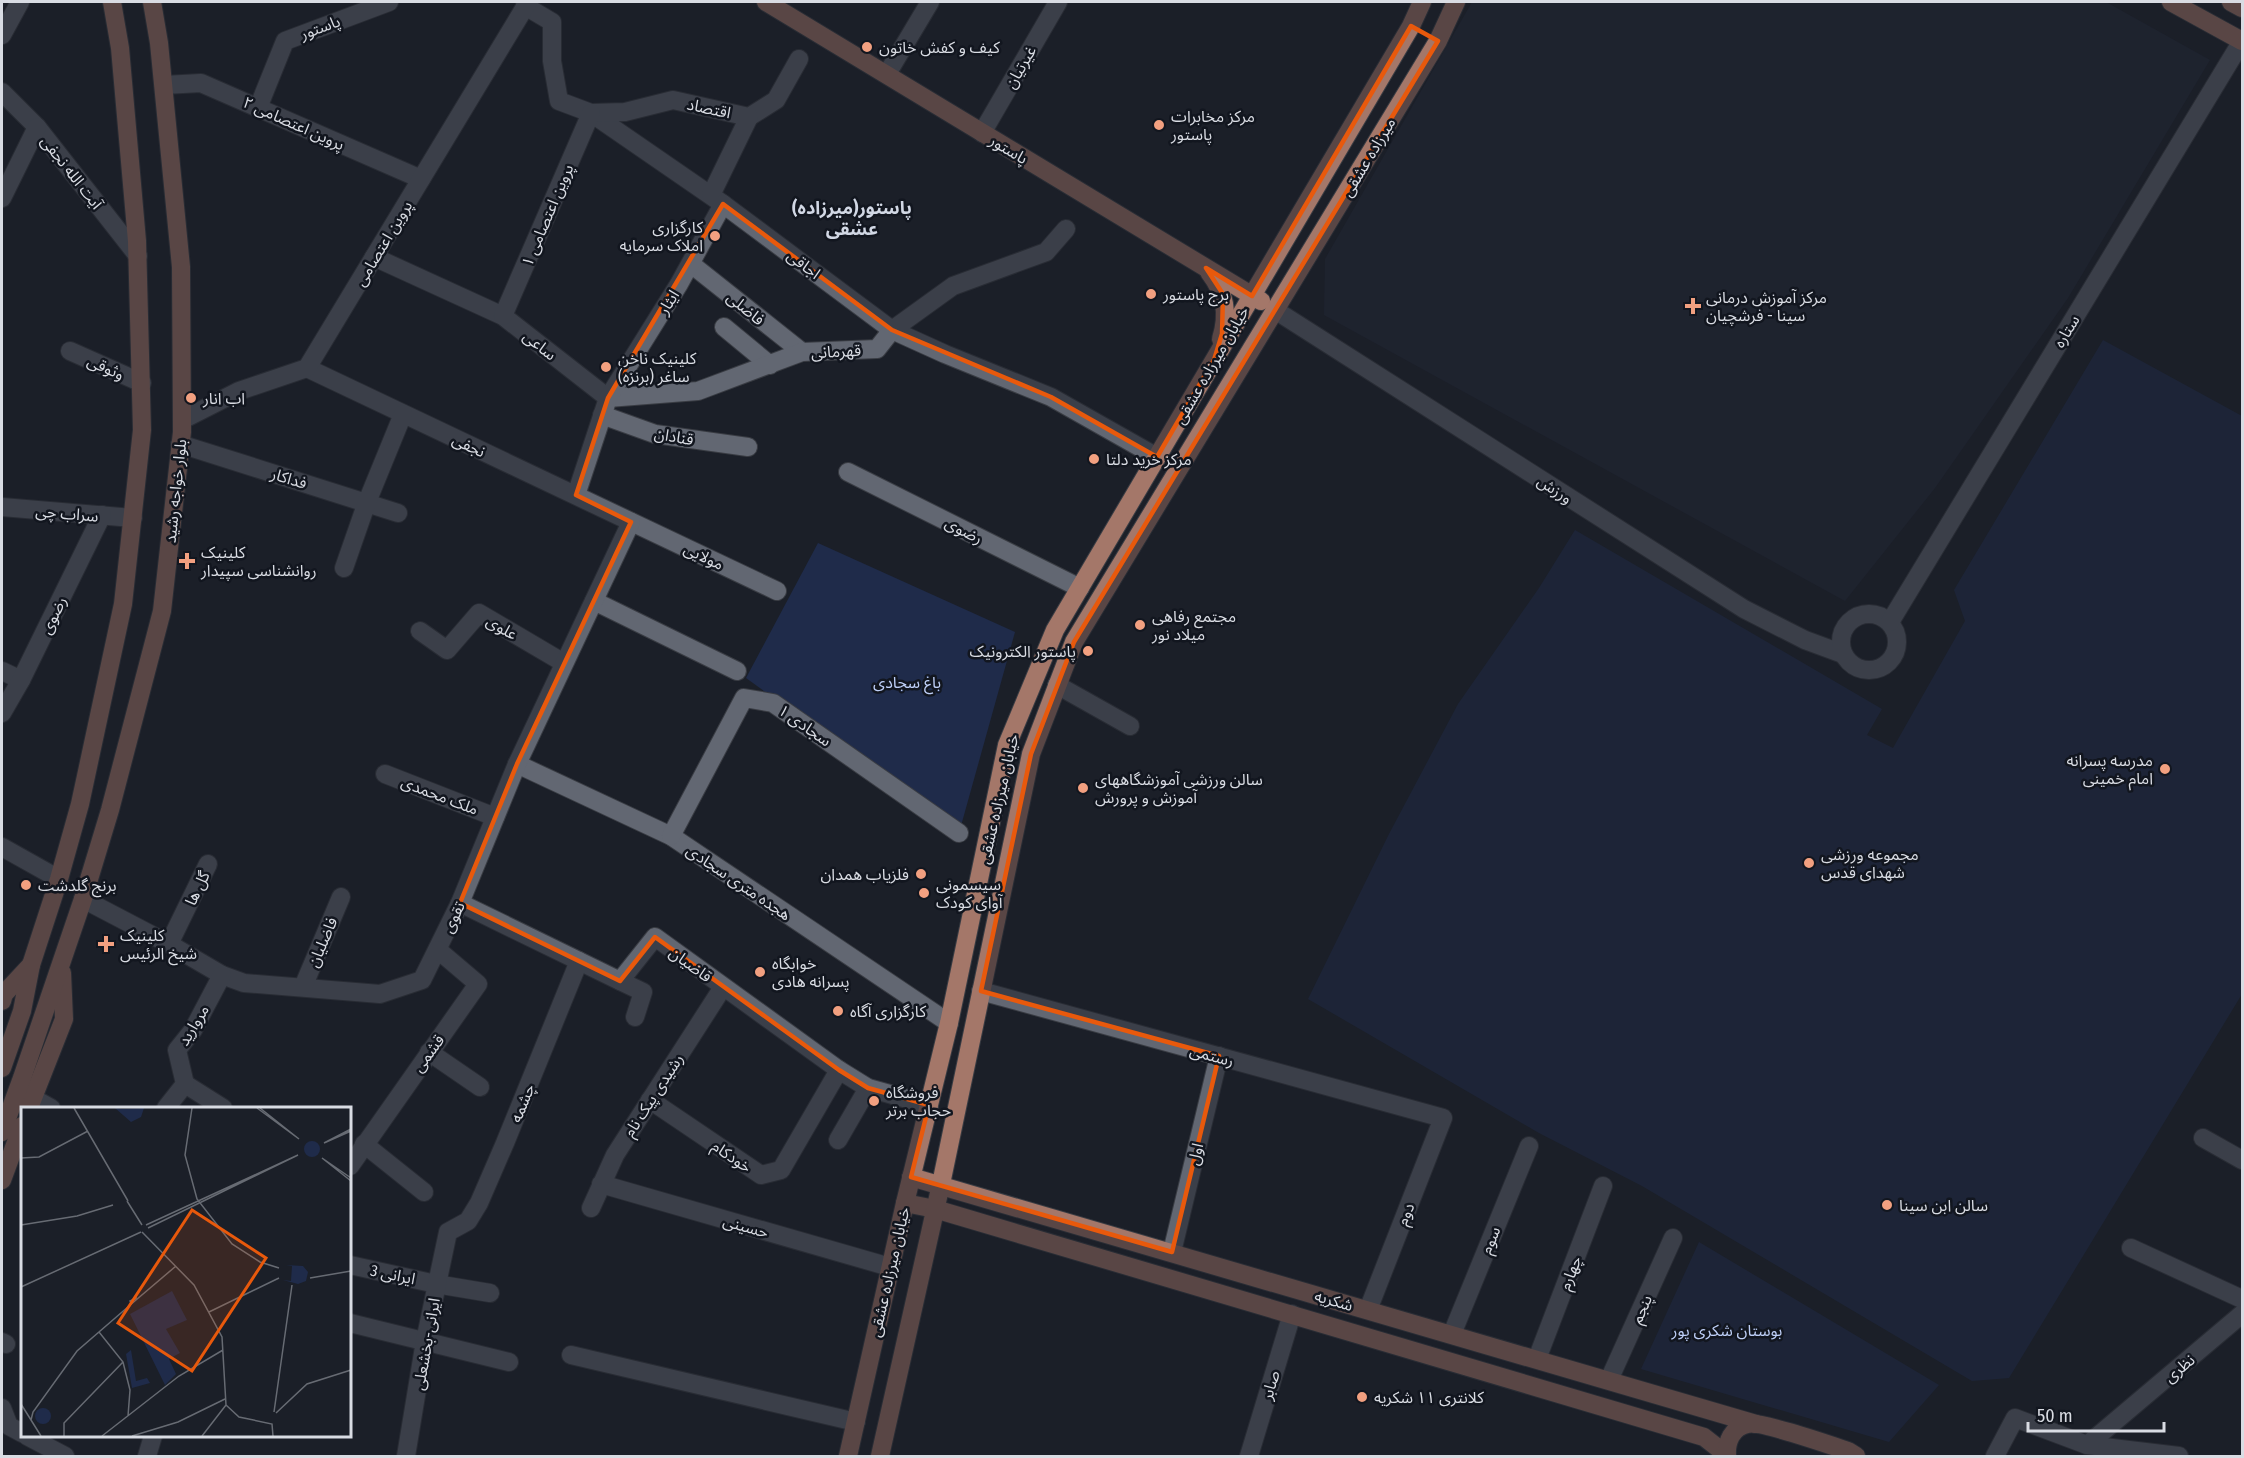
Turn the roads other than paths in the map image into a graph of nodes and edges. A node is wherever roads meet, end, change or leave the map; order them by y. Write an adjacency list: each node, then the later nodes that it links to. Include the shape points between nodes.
1 (20, 2): 17 (street)
2 (112, 2): 33 (main road, via 120,48)
3 (152, 2): 22 (main road, بلوار خواجه رشید)
4 (338, 2): 15 (street)
5 (390, 2): 15 (street, پاستور)
6 (930, 2): 21 (street)
7 (1059, 2): 28 (street, غیرتیان)
8 (1422, 2): 16 (main road, میرزاده عشقی)
9 (1456, 2): 18 (main road, میرزاده عشقی)
10 (2171, 2): 19 (main road)
11 (2231, 2): 14 (main road)
12 (771, 3): 21 (main road, پاستور)
13 (527, 4): 25 (street, اجاقی, via 552,22 552,61 559,101); 29 (street, پروین اعتصامی)
14 (2242, 8)
15 (339, 21): 24 (street, پاستور, via 285,41)
16 (1411, 26): 18 (main road); 37 (main road, میرزاده عشقی)
17 (2, 35)
18 (1438, 41): 38 (main road, میرزاده عشقی)
19 (2242, 41): 67 (street, ستاره)
20 (799, 59): 26 (street, اقتصاد, via 776,100)
21 (887, 74): 28 (main road, پاستور)
22 (164, 85): 24 (street, پروین اعتصامی ۲, via 201,83); 51 (main road, بلوار خواجه رشید, via 181,267)
23 (2, 92): 27 (street, آیت الله نجفی)
24 (258, 108): 29 (street, پروین اعتصامی ۲)
25 (591, 113): 26 (street, اقتصاد, via 625,112 673,100); 31 (street, اجاقی); 39 (street, پروین اعتصامی ۱)
26 (749, 117): 31 (street, ایثار)
27 (37, 127): 30 (street); 33 (street, آیت الله نجفی)
28 (982, 133): 36 (main road, پاستور)
29 (421, 179): 34 (street, پروین اعتصامی)
30 (2, 198)
31 (717, 200): 35 (street, ایثار); 41 (street, اجاقی)
32 (1066, 229): 41 (street, قهرمانی, via 1046,252 953,286)
33 (138, 256): 47 (main road)
34 (374, 257): 39 (street, ساعی); 46 (street, پروین اعتصامی)
35 (691, 264): 43 (street, فاضلی); 48 (street, ایثار)
36 (1206, 268): 37 (main road, پاستور); 44 (main road, via 1223,294 1226,315)
37 (1252, 296): 38 (main road, پاستور); 44 (main road, خیابان میرزاده عشقی)
38 (1275, 310): 69 (street, ورزش, via 1744,609); 74 (main road, خیابان میرزاده عشقی, via 1074,642)
39 (503, 316): 48 (street, ساعی)
40 (724, 327): 45 (street)
41 (892, 330): 43 (street, قهرمانی, via 877,349); 54 (street, اجاقی, via 1051,397)
42 (70, 351): 47 (street, وثوقی)
43 (802, 352): 45 (street, قهرمانی)
44 (1214, 360): 54 (main road, خیابان میرزاده عشقی)
45 (770, 364): 48 (street, قهرمانی, via 698,391)
46 (307, 368): 49 (street, نجفی); 51 (street, via 239,391)
47 (142, 383): 61 (main road, via 142,430)
48 (608, 398): 50 (street)
49 (403, 414): 56 (street, نجفی); 57 (street)
50 (602, 416): 53 (street, قنادان, via 656,434); 56 (street)
51 (182, 420): 52 (main road, بلوار خواجه رشید)
52 (180, 444): 57 (street, فداکار); 86 (main road, بلوار خواجه رشید, via 162,610)
53 (748, 447)
54 (1157, 457): 64 (main road, خیابان میرزاده عشقی)
55 (848, 472): 64 (street, رضوی)
56 (576, 495): 62 (street, نجفی)
57 (367, 502): 59 (street, فداکار); 63 (street)
58 (2, 507): 60 (street, سراب چی)
59 (398, 513)
60 (102, 515): 61 (street, سراب چی); 73 (street, رضوی)
61 (133, 518): 84 (main road, via 123,604 80,804)
62 (631, 522): 65 (street, مولایی); 66 (street, تقوی)
63 (344, 568)
64 (1080, 588): 100 (main road, خیابان میرزاده عشقی, via 1055,630 1007,745)
65 (777, 591)
66 (594, 601): 70 (street, تقوی); 72 (street)
67 (1890, 622): 69 (street, via 1872,613 1853,618 1842,634); 69 (street, via 1898,640 1893,659 1876,670 1857,668)
68 (420, 631): 70 (street, علوی, via 447,650 479,613)
69 (1843, 654)
70 (564, 663): 77 (street, تقوی)
71 (2, 671): 73 (street)
72 (737, 671)
73 (21, 680): 75 (street, رضوی)
74 (1057, 685): 76 (street); 97 (main road, خیابان میرزاده عشقی, via 1031,754)
75 (2, 713)
76 (1130, 726)
77 (517, 764): 79 (street, تقوی); 81 (street, هجده متری سجادی)
78 (385, 774): 79 (street, ملک محمدی)
79 (495, 817): 87 (street, تقوی)
80 (959, 833): 81 (street, سجادی ۱, via 773,703 744,698)
81 (671, 836): 100 (street, هجده متری سجادی)
82 (2, 847): 84 (street)
83 (208, 864): 88 (street, گل ها)
84 (59, 879): 91 (main road)
85 (341, 897): 95 (street, فاضلیان)
86 (83, 899): 88 (street, تقوی); 92 (main road, بلوار خواجه رشید)
87 (460, 903): 89 (street, تقوی); 90 (street)
88 (169, 944): 93 (street, تقوی)
89 (438, 950): 95 (street, تقوی, via 422,980 380,994); 101 (street, قشمی, via 478,984)
90 (579, 961): 94 (street); 132 (street, چشمه, via 479,1203 468,1221)
91 (31, 965): 98 (main road); 103 (main road, via 22,1011)
92 (61, 967): 109 (main road, via 64,1019); 116 (main road, بلوار خواجه رشید)
93 (222, 975): 95 (street, تقوی, via 244,983); 105 (street, مروارید, via 193,1030 177,1050)
94 (620, 981): 96 (street, قاضیان, via 655,938); 99 (street, via 643,992)
95 (303, 987)
96 (723, 987): 104 (street, قاضیان); 108 (street, رشیدی پیک نام)
97 (981, 991): 102 (street, رستمی); 126 (main road, خیابان میرزاده عشقی)
98 (2, 1001)
99 (636, 1017)
100 (949, 1023): 110 (main road, خیابان میرزاده عشقی)
101 (429, 1052): 106 (street); 119 (street, قشمی)
102 (1219, 1056): 114 (street, رستمی); 135 (street, اول)
103 (2, 1068)
104 (839, 1070): 107 (street, قاضیان); 108 (street, خودکام, via 781,1170 761,1175)
105 (185, 1084): 112 (street); 113 (street)
106 (480, 1087)
107 (868, 1088): 110 (street, قاضیان); 118 (street)
108 (650, 1100): 125 (street, رشیدی پیک نام, via 615,1155)
109 (31, 1103): 111 (street)
110 (929, 1105): 123 (main road, خیابان میرزاده عشقی)
111 (47, 1107)
112 (167, 1107)
113 (221, 1107)
114 (1443, 1118): 141 (street, دوم)
115 (21, 1129): 124 (main road)
116 (2, 1132)
117 (2203, 1138): 121 (street)
118 (838, 1140)
119 (364, 1144): 122 (street, قشمی); 128 (street)
120 (1529, 1146): 145 (street, سوم)
121 (2242, 1160)
122 (351, 1164)
123 (911, 1177): 126 (main road, شکریه); 129 (main road, خیابان میرزاده عشقی)
124 (2, 1180)
125 (602, 1184): 130 (street, رشیدی پیک نام); 137 (street, حسینی)
126 (940, 1184): 131 (main road, خیابان میرزاده عشقی); 135 (main road, شکریه)
127 (1603, 1186): 148 (street, چهارم)
128 (424, 1192)
129 (905, 1203): 131 (main road, شکریه); 137 (main road, خیابان میرزاده عشقی)
130 (591, 1208)
131 (935, 1209): 142 (main road, شکریه); 163 (main road, خیابان میرزاده عشقی)
132 (448, 1232): 138 (street, ایرانی-بخشعلی)
133 (1673, 1238): 150 (street, پنجم)
134 (2131, 1248): 140 (street)
135 (1172, 1252): 141 (main road, شکریه)
136 (351, 1265): 138 (street, ایرانی 3)
137 (891, 1267): 152 (main road, خیابان میرزاده عشقی)
138 (436, 1284): 139 (street, ایرانی 3); 146 (street, ایرانی-بخشعلی)
139 (490, 1293)
140 (2242, 1299)
141 (1368, 1310): 145 (main road, شکریه)
142 (1292, 1314): 164 (street, صابر); 165 (main road, شکریه, via 1704,1437)
143 (2242, 1314): 157 (street, نظری)
144 (351, 1323): 146 (street)
145 (1452, 1334): 148 (main road, شکریه)
146 (425, 1341): 149 (street); 161 (street, ایرانی-بخشعلی)
147 (571, 1355): 152 (street)
148 (1537, 1359): 150 (main road, شکریه)
149 (509, 1362)
150 (1610, 1380): 153 (main road, شکریه)
151 (2, 1408): 154 (street, via 9,1426)
152 (856, 1422): 162 (main road, خیابان میرزاده عشقی)
153 (1756, 1424): 158 (main road, شکریه); 165 (main road, via 1733,1432)
154 (21, 1432)
155 (29, 1437): 159 (street)
156 (153, 1437): 160 (street)
157 (2087, 1445): 167 (street, via 2014,1418); 168 (street)
158 (1852, 1454): 166 (main road)
159 (65, 1456)
160 (147, 1456)
161 (406, 1456)
162 (848, 1456)
163 (880, 1456)
164 (1249, 1456)
165 (1727, 1456)
166 (1869, 1456)
167 (1995, 1456)
168 (2179, 1456)

